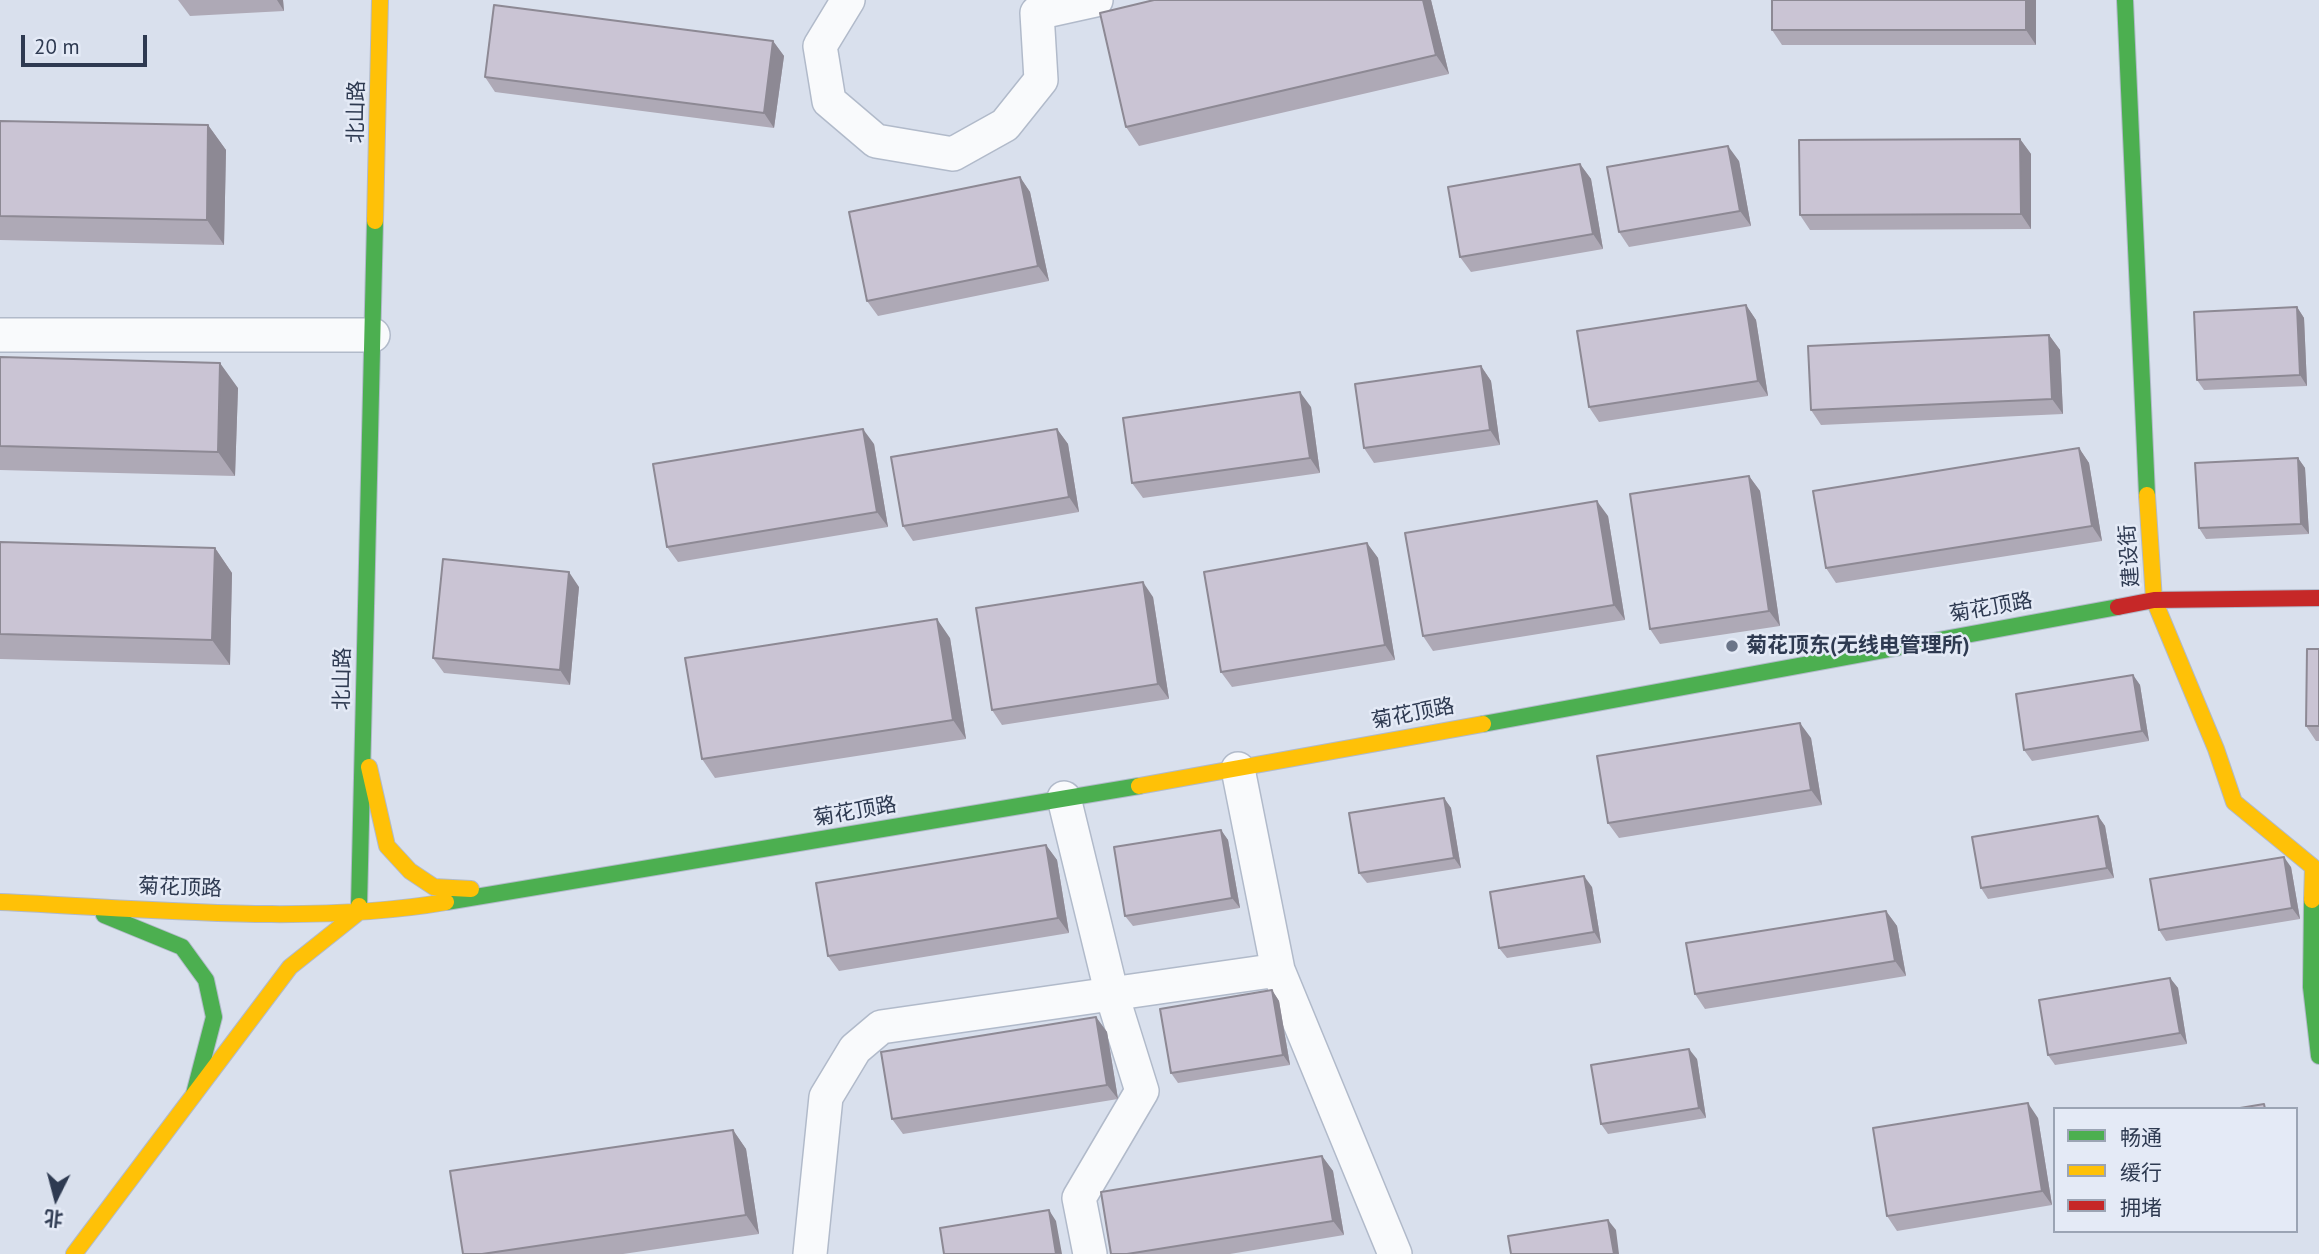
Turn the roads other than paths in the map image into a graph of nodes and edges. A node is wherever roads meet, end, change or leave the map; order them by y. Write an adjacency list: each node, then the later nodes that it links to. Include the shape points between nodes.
1 (380, 0): 7 (street, 北山路)
2 (848, 0): 5 (street, via 820,46 829,101 876,141 953,154 1005,125 1041,80)
3 (1096, 0): 5 (street)
4 (2125, 0): 9 (street, 建设街)
5 (1030, 6)
6 (0, 335): 7 (street)
7 (373, 335): 10 (street, 北山路)
8 (2319, 598): 9 (street, 菊花顶路)
9 (2154, 600): 11 (street, 菊花顶路); 19 (street, 建设街, via 2234,802 2313,867 2311,987)
10 (363, 738): 13 (street, via 387,846 410,871 434,887); 16 (street, 北山路)
11 (1238, 769): 12 (street, 菊花顶路); 17 (street)
12 (1065, 798): 13 (street, 菊花顶路); 18 (street)
13 (515, 891): 16 (street, 菊花顶路)
14 (0, 902): 15 (street, 菊花顶路)
15 (80, 905): 16 (street, 菊花顶路); 20 (street, via 182,947 206,980 214,1017)
16 (359, 912): 20 (street, via 290,967)
17 (1278, 970): 18 (street); 24 (street)
18 (1112, 995): 22 (street, via 881,1027 855,1049 825,1097); 23 (street, via 1142,1091 1079,1198)
19 (2319, 1056)
20 (194, 1094): 21 (street)
21 (74, 1254)
22 (810, 1254)
23 (1090, 1254)
24 (1395, 1254)

